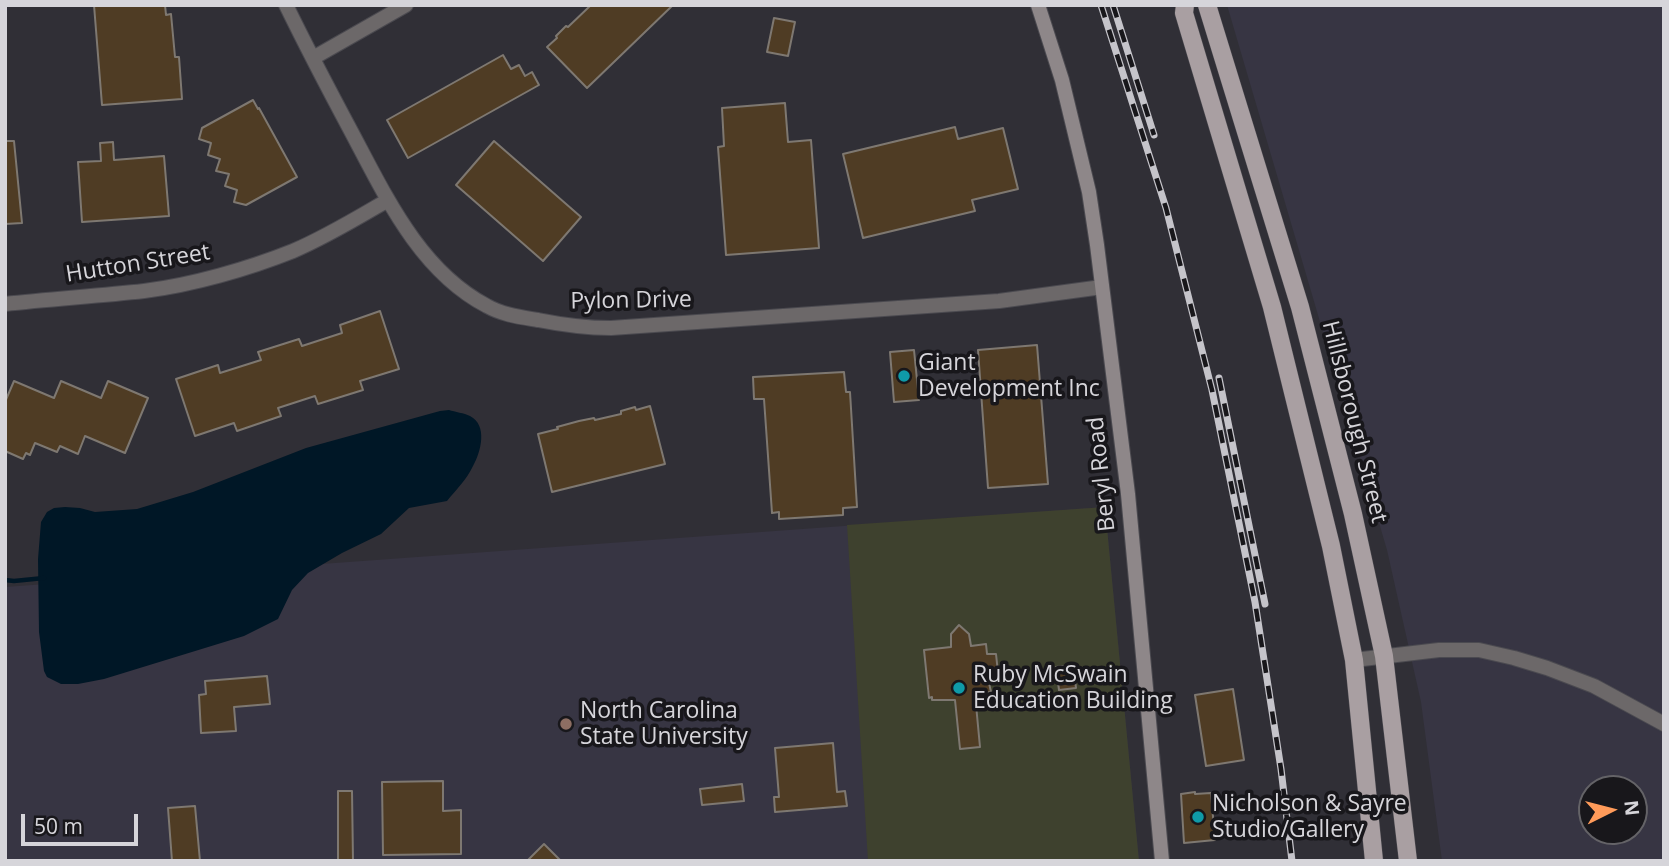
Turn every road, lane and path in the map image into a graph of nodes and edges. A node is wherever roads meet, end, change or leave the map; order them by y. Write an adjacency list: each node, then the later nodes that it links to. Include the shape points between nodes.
1 (286, 5): 6 (street, Pylon Drive)
2 (407, 5): 6 (street)
3 (1038, 5): 8 (street, Beryl Road, via 1086,179)
4 (1185, 5): 11 (main road, via 1272,307)
5 (1207, 5): 10 (main road, Hillsborough Street, via 1300,307)
6 (313, 58): 7 (street, Pylon Drive)
7 (388, 200): 8 (street, Pylon Drive, via 431,262 487,307 586,328 999,301); 9 (street, Hutton Street, via 328,235 230,272 145,291)
8 (1102, 287): 13 (street, Beryl Road, via 1128,494)
9 (5, 304)
10 (1384, 656): 11 (street); 12 (street, via 1479,650 1514,658 1594,686); 15 (main road, Hillsborough Street)
11 (1354, 660): 14 (main road)
12 (1664, 724)
13 (1162, 861)
14 (1374, 861)
15 (1408, 861)

